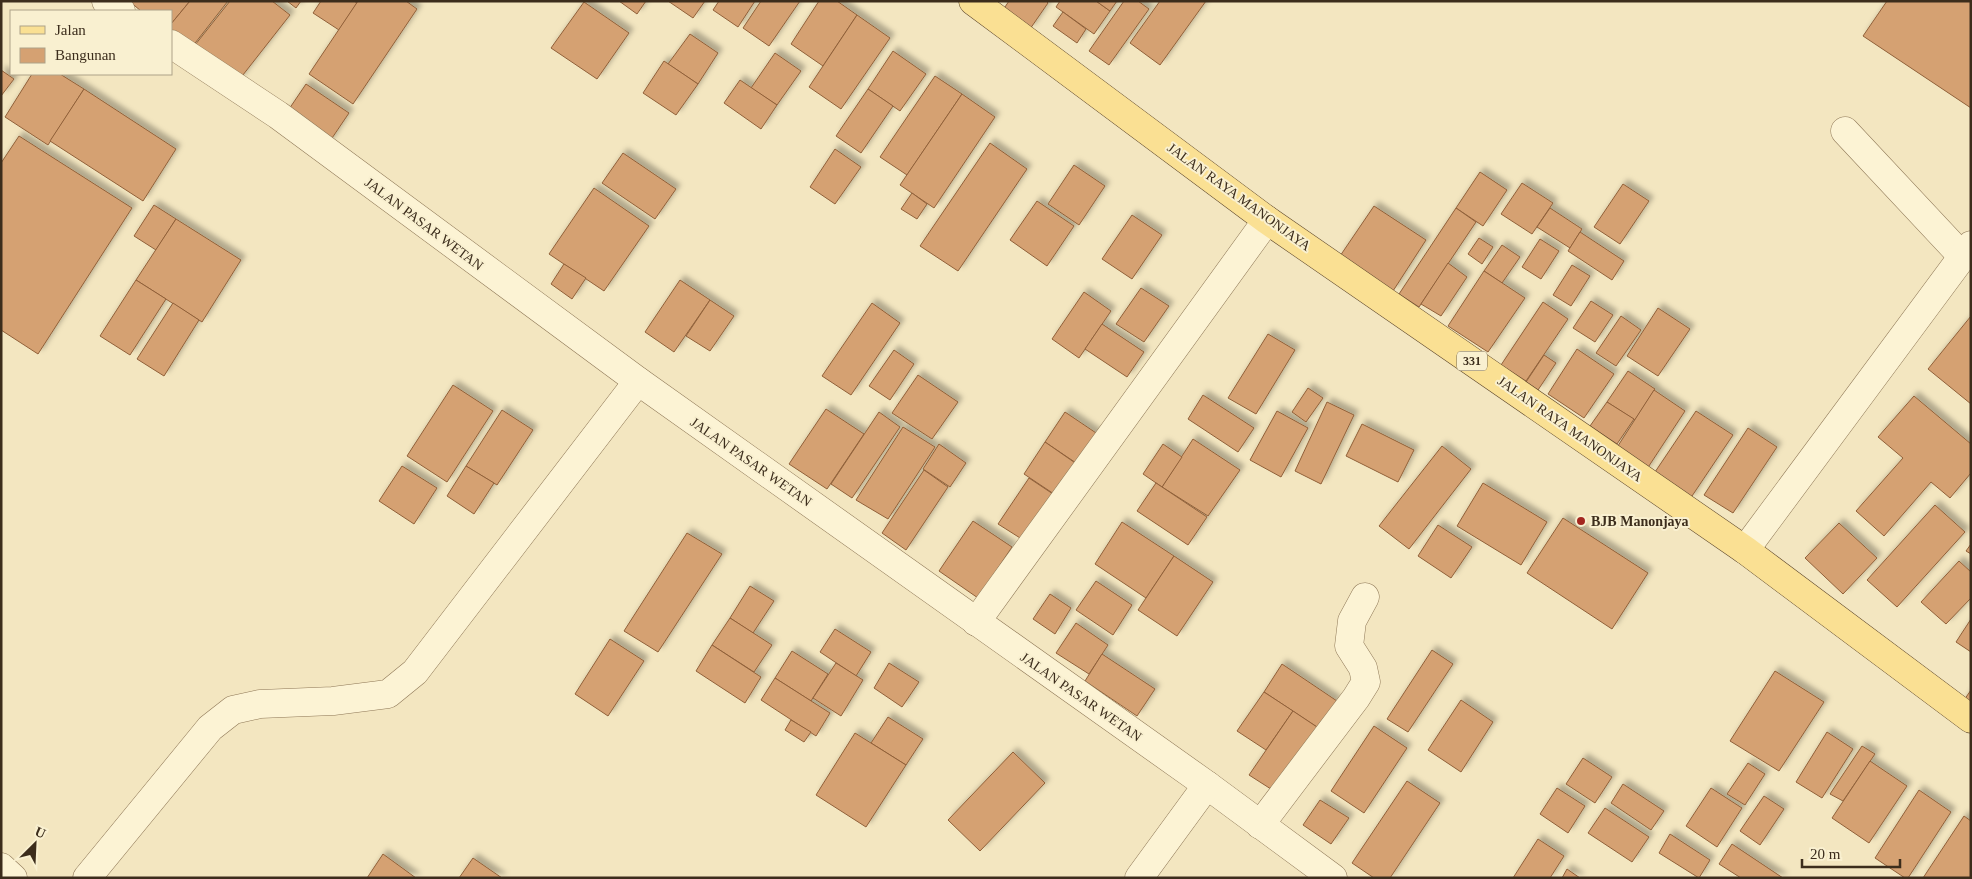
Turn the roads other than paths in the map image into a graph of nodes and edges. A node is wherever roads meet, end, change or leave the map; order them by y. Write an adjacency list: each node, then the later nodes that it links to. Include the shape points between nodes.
1 (106, 1): 3 (street)
2 (973, 1): 6 (main road, JALAN RAYA MANONJAYA / 331)
3 (120, 10)
4 (172, 45): 8 (street, JALAN PASAR WETAN, via 278,115)
5 (1845, 131): 7 (street)
6 (1267, 220): 9 (main road, JALAN RAYA MANONJAYA / 331); 11 (street)
7 (1966, 250): 9 (street)
8 (638, 382): 11 (street, JALAN PASAR WETAN); 17 (street, via 415,672 388,694 333,701 260,704 233,710 210,728)
9 (1745, 550): 12 (main road, JALAN RAYA MANONJAYA / 331)
10 (1365, 597): 14 (street, via 1352,621 1349,646 1363,668 1366,682)
11 (976, 622): 13 (street, JALAN PASAR WETAN)
12 (1971, 719)
13 (1207, 785): 14 (street, JALAN PASAR WETAN); 18 (street)
14 (1260, 825): 19 (street, JALAN PASAR WETAN)
15 (1, 867): 16 (street)
16 (13, 878)
17 (87, 878)
18 (1139, 878)
19 (1333, 878)

